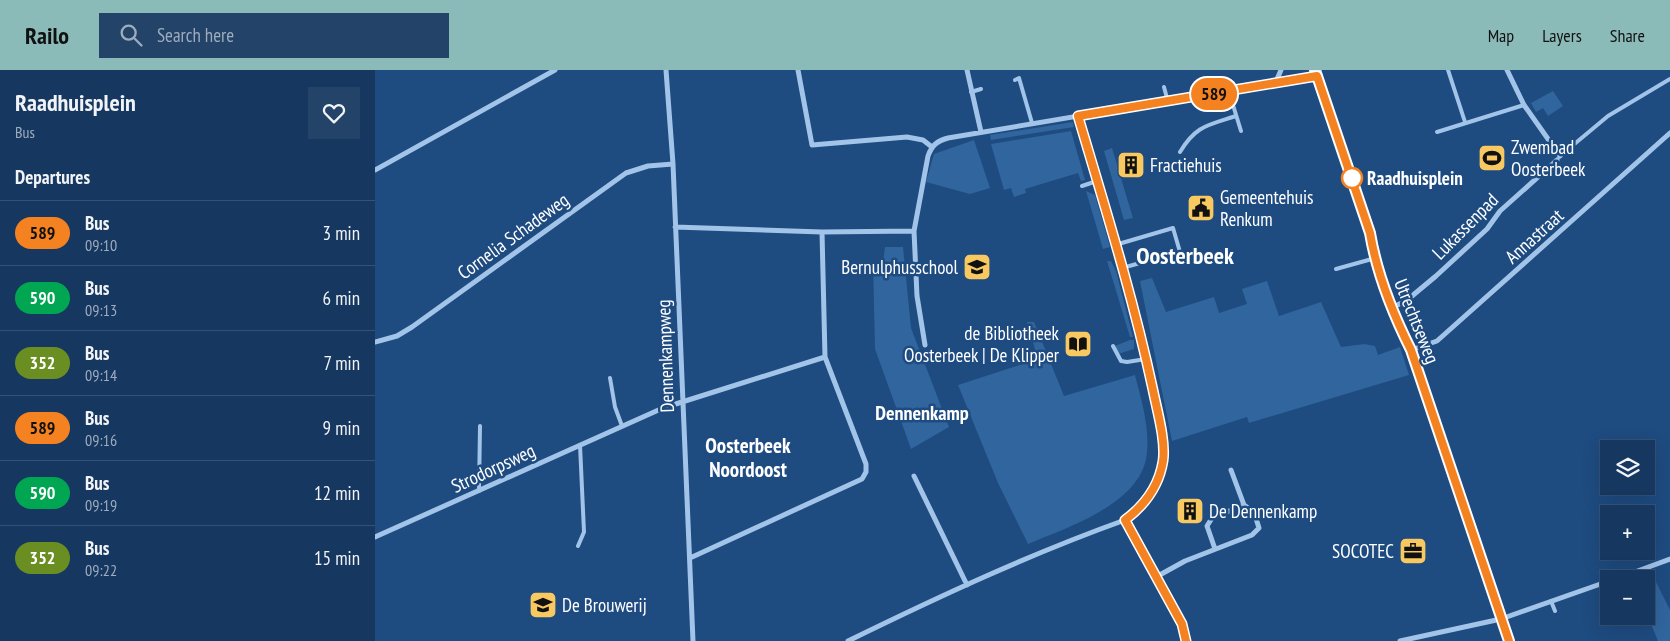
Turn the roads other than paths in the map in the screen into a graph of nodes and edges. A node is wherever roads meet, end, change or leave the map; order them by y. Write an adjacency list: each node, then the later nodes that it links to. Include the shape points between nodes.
1 (555, 70): 30 (street)
2 (666, 70): 29 (street, Dennenkampweg)
3 (798, 70): 26 (street, via 812,145 907,137 923,140)
4 (967, 70): 14 (street)
5 (1281, 70): 11 (street)
6 (1448, 70): 20 (lane)
7 (1507, 70): 17 (street)
8 (1316, 73): 11 (street); 37 (main road, Utrechtseweg, via 1370,233)
9 (1670, 79): 28 (lane, Lukassenpad, via 1609,116)
10 (1015, 80): 21 (lane, via 1019,78)
11 (1275, 84): 15 (street)
12 (1164, 87): 16 (lane)
13 (981, 89): 14 (lane)
14 (971, 92): 23 (street)
15 (1229, 92): 16 (street); 19 (lane)
16 (1168, 102): 18 (street)
17 (1524, 105): 20 (lane); 28 (street)
18 (1078, 116): 21 (street); 31 (street)
19 (1237, 116): 22 (lane); 27 (lane, via 1198,129)
20 (1465, 122): 24 (lane)
21 (1032, 123): 23 (street)
22 (1241, 131)
23 (981, 132): 26 (street, via 948,138)
24 (1437, 132)
25 (1670, 133): 44 (street, Annastraat, via 1437,342)
26 (932, 146): 34 (street)
27 (1180, 152)
28 (1558, 158): 40 (street, Lukassenpad, via 1436,276 1406,301)
29 (673, 164): 33 (street, Dennenkampweg); 41 (street, Cornelia Schadeweg, via 648,166 627,173 412,327 397,336)
30 (375, 170)
31 (1097, 182): 32 (lane); 36 (street)
32 (1082, 186)
33 (675, 227): 35 (street); 48 (street, Dennenkampweg)
34 (914, 231): 35 (street); 42 (street, via 917,296)
35 (822, 232): 45 (street)
36 (1115, 245): 38 (street); 38 (lane, via 1173,228 1180,252)
37 (1374, 259): 39 (lane); 40 (main road, Utrechtseweg)
38 (1122, 268): 46 (street)
39 (1336, 269)
40 (1390, 308): 44 (main road, Utrechtseweg)
41 (375, 342)
42 (925, 345)
43 (1113, 346): 46 (lane, via 1121,361)
44 (1411, 350): 68 (main road, Utrechtseweg)
45 (825, 357): 48 (street, Strodorpsweg); 60 (street, via 866,464 862,479)
46 (1146, 359): 56 (street, via 1159,420 1163,459 1155,487 1138,510)
47 (609, 378): 50 (lane)
48 (681, 404): 50 (street, Strodorpsweg, via 663,408); 60 (street, Dennenkampweg)
49 (480, 426): 54 (lane)
50 (622, 426): 51 (street, Strodorpsweg)
51 (580, 445): 54 (street, Strodorpsweg); 58 (lane, via 584,532)
52 (1231, 470): 55 (street)
53 (914, 476): 65 (street)
54 (479, 491): 57 (street, Strodorpsweg)
55 (1244, 505): 59 (street, via 1212,518 1207,526); 59 (street, via 1254,512 1259,528 1251,535)
56 (1125, 520): 63 (street); 65 (street)
57 (375, 537)
58 (578, 546)
59 (1215, 549): 63 (street)
60 (690, 558): 69 (street, Dennenkampweg)
61 (1670, 559): 62 (street)
62 (1640, 570)
63 (1156, 577): 71 (street, via 1182,624)
64 (1600, 584): 66 (street)
65 (967, 585): 70 (street)
66 (1551, 601): 67 (lane); 68 (street)
67 (1555, 611)
68 (1501, 619): 72 (street); 73 (main road, Utrechtseweg)
69 (693, 641)
70 (848, 641)
71 (1186, 641)
72 (1400, 641)
73 (1509, 641)

